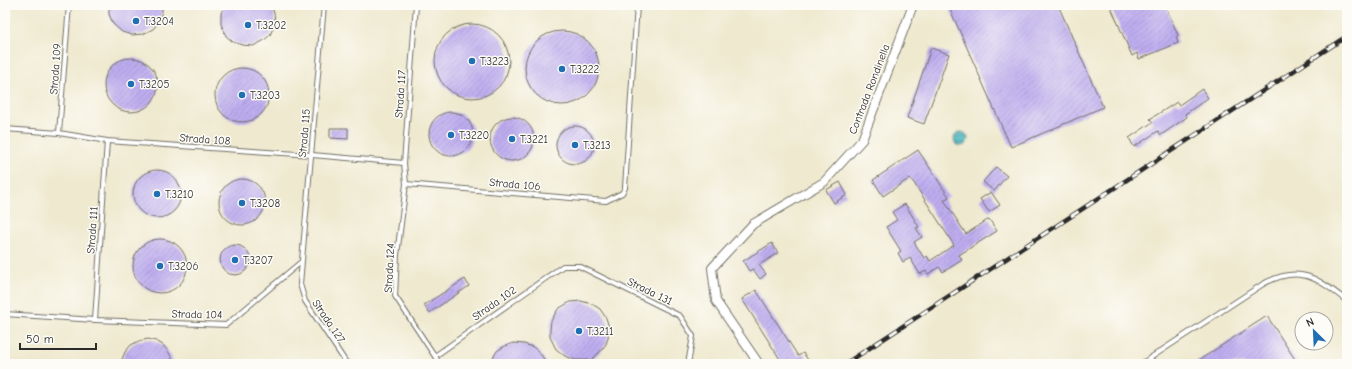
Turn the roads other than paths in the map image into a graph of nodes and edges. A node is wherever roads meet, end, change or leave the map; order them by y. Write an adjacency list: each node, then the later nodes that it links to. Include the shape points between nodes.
1 (69, 5): 7 (lane, Strada 109)
2 (324, 5): 9 (lane, Strada 115)
3 (416, 5): 10 (lane, Strada 117)
4 (637, 5): 11 (lane, Strada 106, via 625,188 622,193 606,201)
5 (913, 5): 21 (street, Contrada Rondinella, via 862,140 824,182 753,224 712,268 716,301)
6 (5, 129): 7 (lane, Strada 108)
7 (59, 133): 8 (lane, Strada 108)
8 (107, 141): 9 (lane, Strada 108); 16 (lane, Strada 111)
9 (312, 155): 10 (lane, Strada 108); 12 (lane, Strada 115)
10 (404, 163): 11 (lane, Strada 117)
11 (406, 184): 17 (lane, Strada 124, via 394,296)
12 (301, 262): 16 (lane, Strada 104, via 226,325); 18 (lane, Strada 127, via 300,284 305,301)
13 (563, 266): 17 (lane, Strada 102); 20 (lane, Strada 131, via 579,266 680,316 693,336)
14 (1347, 301): 22 (lane, via 1323,283 1303,274 1280,276 1263,284)
15 (5, 314): 16 (lane, Strada 104)
16 (95, 320)
17 (435, 356): 19 (lane, Strada 124)
18 (347, 364)
19 (440, 364)
20 (688, 364)
21 (759, 364)
22 (1141, 364)

